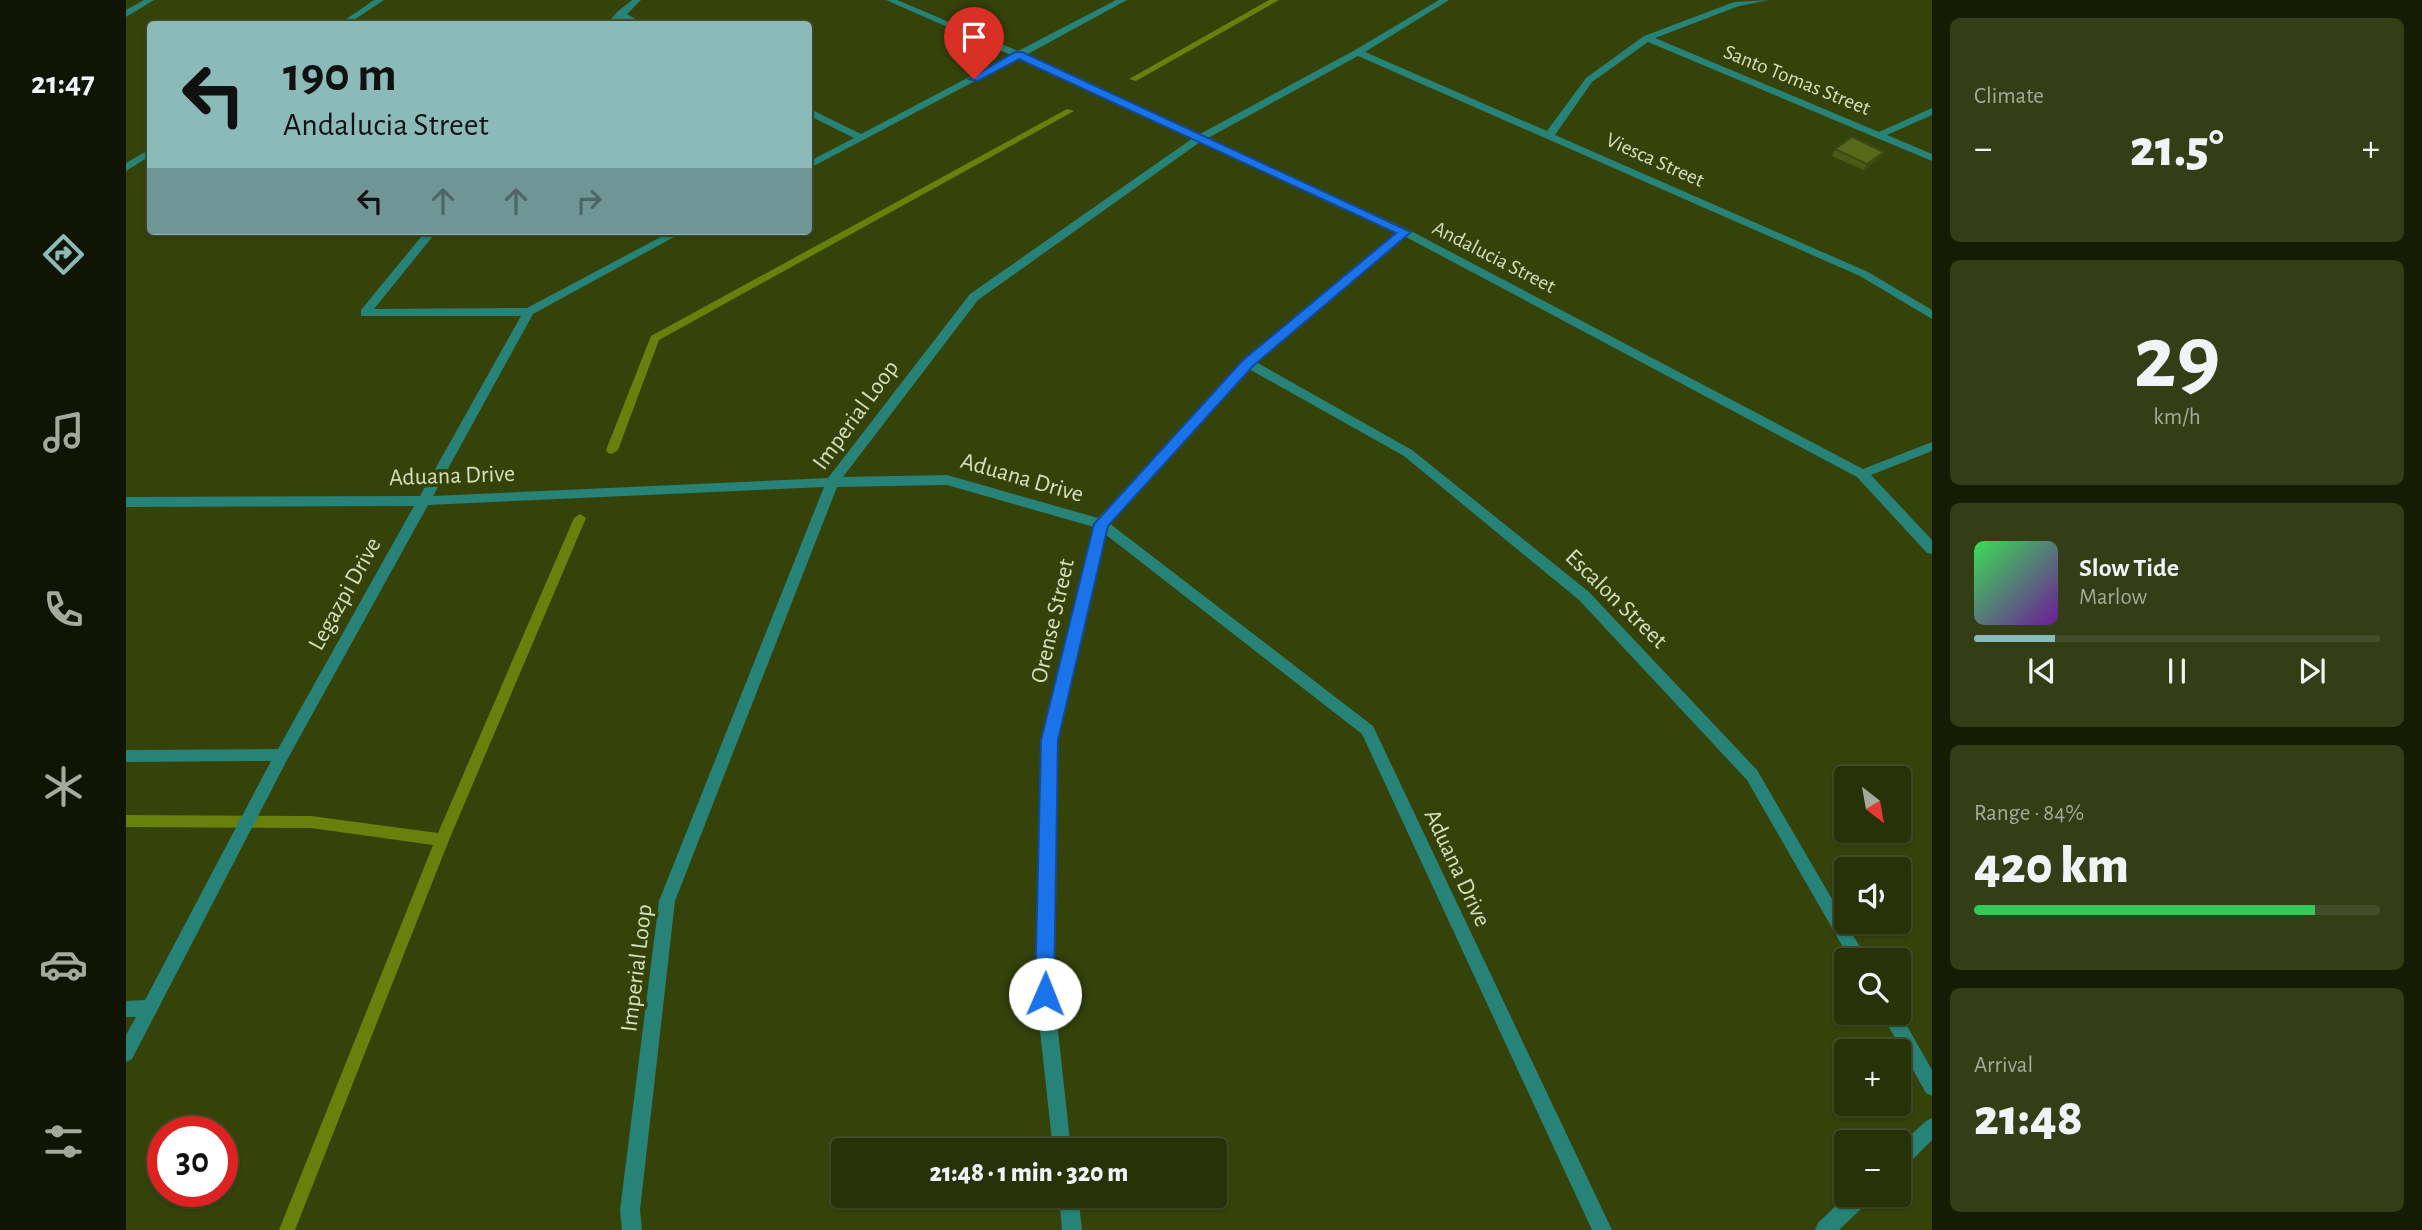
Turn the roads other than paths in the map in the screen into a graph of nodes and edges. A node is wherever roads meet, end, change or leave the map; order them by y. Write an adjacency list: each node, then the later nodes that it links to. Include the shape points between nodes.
1 (150, 0): 8 (street)
2 (380, 0): 10 (street)
3 (638, 0): 9 (street)
4 (890, 0): 15 (street, Andalucia Street)
5 (1123, 0): 15 (street)
6 (1445, 0): 14 (street, Imperial Loop)
7 (1765, 0): 13 (street, via 1737,4)
8 (126, 14)
9 (620, 15): 11 (street); 12 (street)
10 (348, 21)
11 (614, 21)
12 (633, 21)
13 (1647, 38): 18 (street, via 1589,80); 19 (street, Santo Tomas Street)
14 (1358, 52): 18 (street, Viesca Street); 21 (street, Imperial Loop)
15 (1018, 55): 20 (street); 21 (street, Andalucia Street)
16 (1932, 111): 19 (street)
17 (812, 113): 20 (street)
18 (1550, 134): 30 (street, Viesca Street, via 1864,274)
19 (1880, 135): 23 (street, Santo Tomas Street)
20 (862, 138): 24 (street)
21 (1198, 139): 26 (street, Andalucia Street); 34 (street, Imperial Loop, via 974,297)
22 (147, 154): 25 (street)
23 (1932, 159)
24 (812, 164)
25 (126, 168)
26 (1405, 232): 31 (street, Orense Street); 33 (street, Andalucia Street)
27 (429, 235): 29 (street, via 365,313)
28 (672, 235): 29 (street)
29 (529, 312): 35 (street, Legazpi Drive)
30 (1932, 315)
31 (1248, 363): 37 (street, Orense Street); 41 (street, Escalon Street, via 1408,453 1584,596 1752,775)
32 (1932, 446): 33 (street)
33 (1863, 474): 38 (street, Andalucia Street)
34 (832, 482): 35 (street, Aduana Drive); 37 (street, Aduana Drive, via 947,480); 52 (street, Imperial Loop, via 667,901 630,1210)
35 (422, 501): 36 (street, Aduana Drive); 39 (street, Legazpi Drive)
36 (126, 502)
37 (1101, 524): 48 (street, Orense Street, via 1050,740 1045,994); 54 (street, Aduana Drive, via 1368,730)
38 (1932, 549)
39 (282, 755): 40 (street); 42 (street, Legazpi Drive)
40 (126, 756)
41 (1852, 948)
42 (150, 1008): 43 (street); 45 (street, Legazpi Drive)
43 (126, 1009)
44 (1897, 1025): 46 (street)
45 (126, 1053)
46 (1932, 1087)
47 (1932, 1127): 49 (street)
48 (1061, 1138)
49 (1911, 1147)
50 (1849, 1207): 55 (street)
51 (1069, 1208): 53 (street)
52 (632, 1230)
53 (1072, 1230)
54 (1602, 1230)
55 (1825, 1230)

